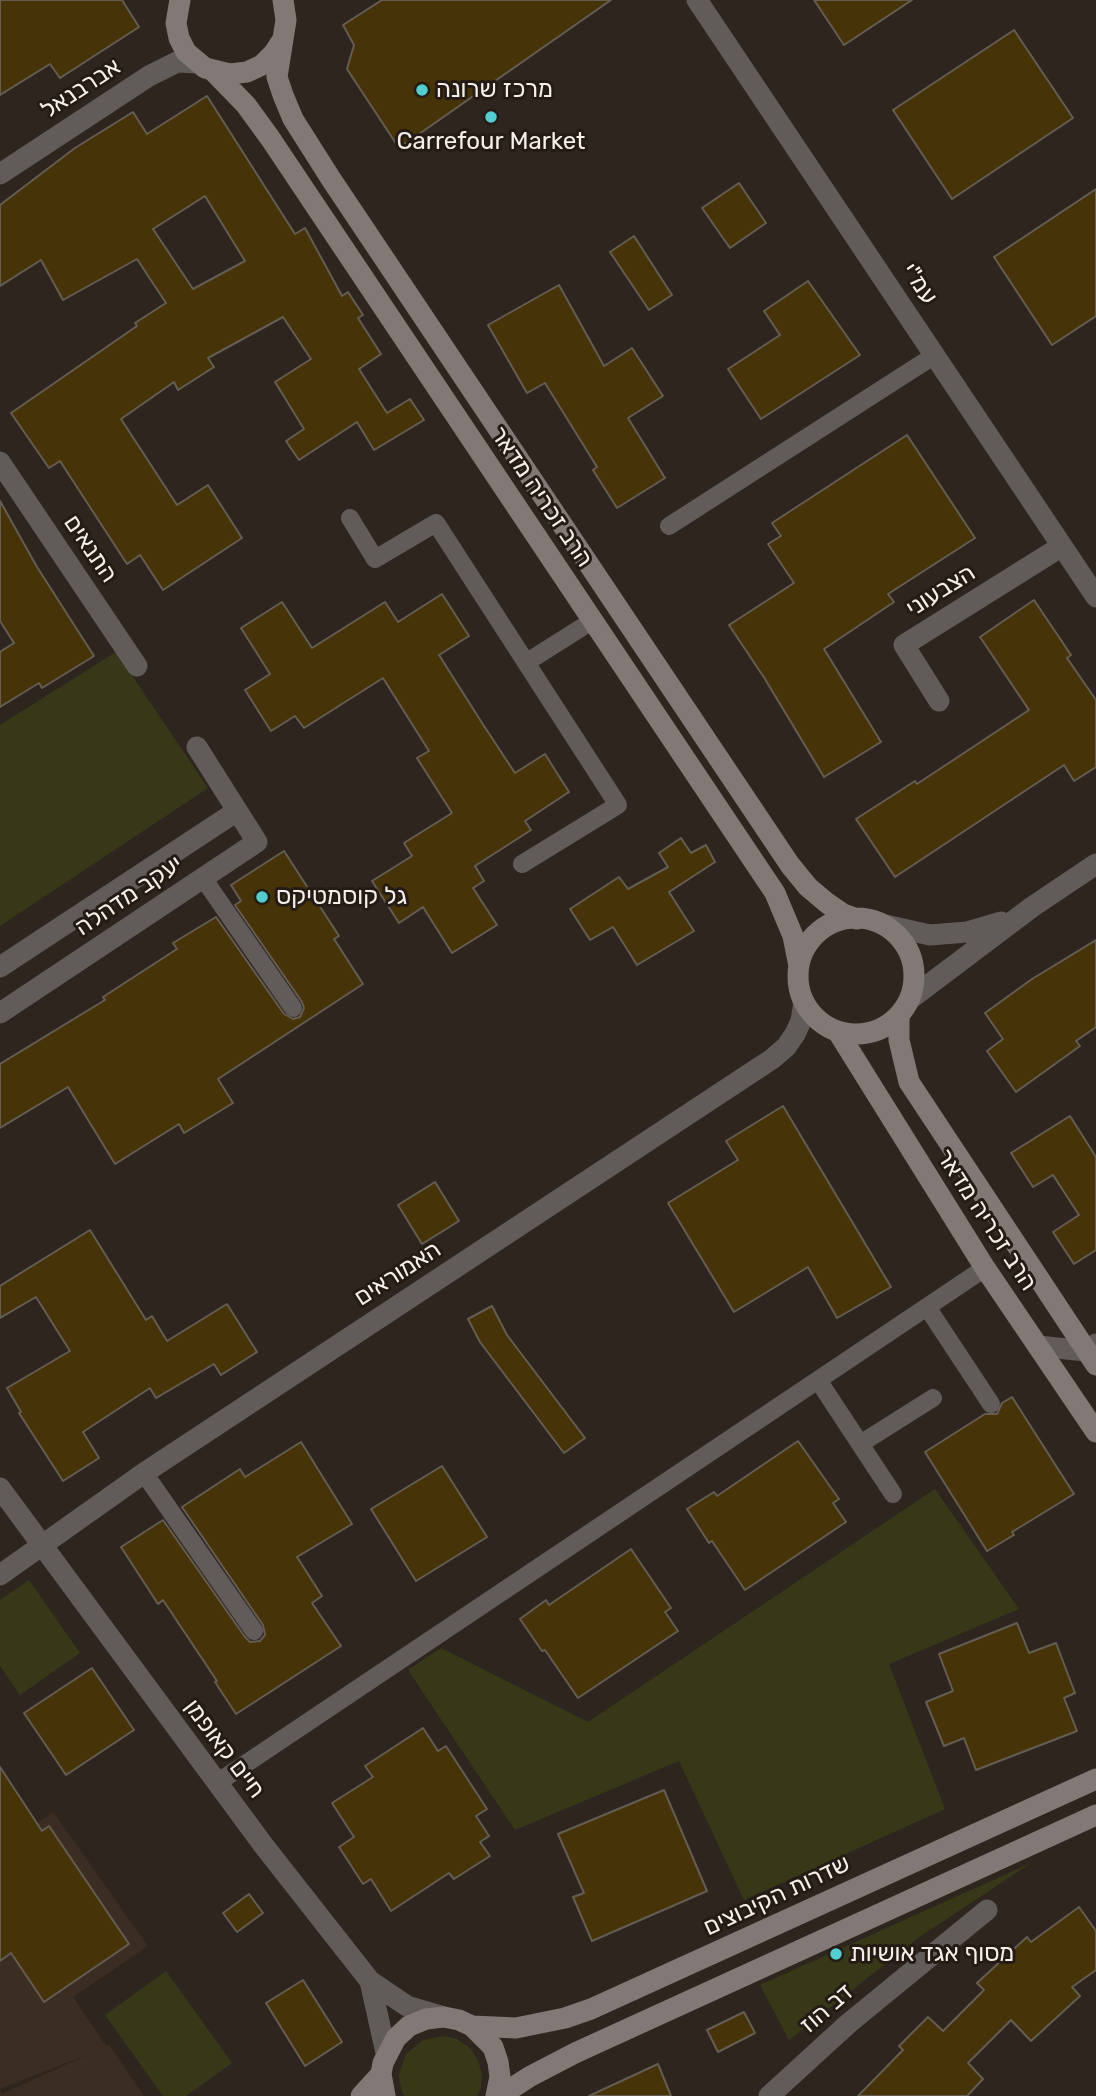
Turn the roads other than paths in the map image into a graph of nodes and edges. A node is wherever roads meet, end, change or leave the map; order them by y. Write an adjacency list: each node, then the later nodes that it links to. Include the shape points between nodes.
1 (165, 0): 6 (street)
2 (180, 0): 6 (street)
3 (296, 0): 5 (street)
4 (697, 0): 9 (street, עמ"י)
5 (284, 20): 7 (street, via 274,54 255,68 230,74); 25 (street, הרב זכריה מדאר, via 277,77 293,119 331,179 790,865 807,887)
6 (176, 23): 7 (street, הרב זכריה מדאר, via 186,52)
7 (206, 67): 8 (street, אברבנאל, via 177,62 149,76); 15 (street, הרב זכריה מדאר, via 246,105 270,138)
8 (0, 174)
9 (935, 355): 12 (lane); 13 (street, עמ"י)
10 (0, 462): 17 (street, התנאים)
11 (350, 518): 16 (lane, via 375,559 436,523)
12 (669, 526)
13 (1062, 546): 14 (street, עמ"י); 18 (street, הצבעוני, via 904,645)
14 (1096, 597)
15 (592, 621): 16 (lane); 27 (street, הרב זכריה מדאר, via 775,893 793,936)
16 (527, 662): 21 (lane, via 618,805)
17 (137, 666)
18 (939, 701)
19 (197, 747): 20 (street, יעקב מדהלה)
20 (237, 811): 23 (street, יעקב מדהלה, via 257,842); 28 (street, יעקב מדהלה)
21 (522, 864)
22 (1096, 864): 24 (street)
23 (203, 878): 31 (lane); 32 (street, יעקב מדהלה)
24 (1031, 907): 26 (street, via 996,925 967,932 930,935); 30 (street)
25 (857, 919): 26 (street); 27 (street, via 830,924 816,935 804,949)
26 (885, 926): 30 (street, via 899,936 914,966 914,983)
27 (799, 966): 29 (street)
28 (0, 967)
29 (804, 1002): 33 (street, via 825,1026); 43 (street, האמוראים, via 795,1034 772,1059)
30 (905, 1007): 33 (street, via 887,1026 871,1033); 37 (street, הרב זכריה מדאר, via 899,1040 909,1082)
31 (293, 1008)
32 (0, 1013)
33 (838, 1032): 34 (street, הרב זכריה מדאר)
34 (985, 1268): 35 (lane); 36 (street, הרב זכריה מדאר)
35 (927, 1307): 38 (lane); 40 (lane)
36 (1038, 1346): 37 (street); 41 (street, הרב זכריה מדאר)
37 (1093, 1353)
38 (818, 1380): 42 (lane); 50 (lane)
39 (933, 1398): 42 (lane)
40 (991, 1404)
41 (1096, 1432)
42 (860, 1444): 45 (lane)
43 (144, 1473): 46 (street, האמוראים); 48 (lane)
44 (0, 1488): 46 (street, חיים קאופמן)
45 (892, 1494)
46 (41, 1545): 47 (street, האמוראים); 50 (street, חיים קאופמן)
47 (0, 1575)
48 (254, 1632)
49 (1096, 1779): 55 (street, שדרות הקיבוצים, via 591,2009 527,2027)
50 (217, 1783): 53 (street, חיים קאופמן)
51 (1096, 1815): 59 (street, via 575,2053)
52 (987, 1910): 60 (street, דב הוז)
53 (370, 1981): 54 (street, חיים קאופמן, via 407,2007); 56 (street, חיים קאופמן)
54 (444, 2017): 55 (street, שדרות הקיבוצים); 56 (street, via 409,2026 396,2038)
55 (472, 2026): 59 (street, via 493,2047 499,2062)
56 (384, 2063): 57 (street); 58 (street)
57 (361, 2096)
58 (385, 2096)
59 (498, 2096)
60 (769, 2096)

